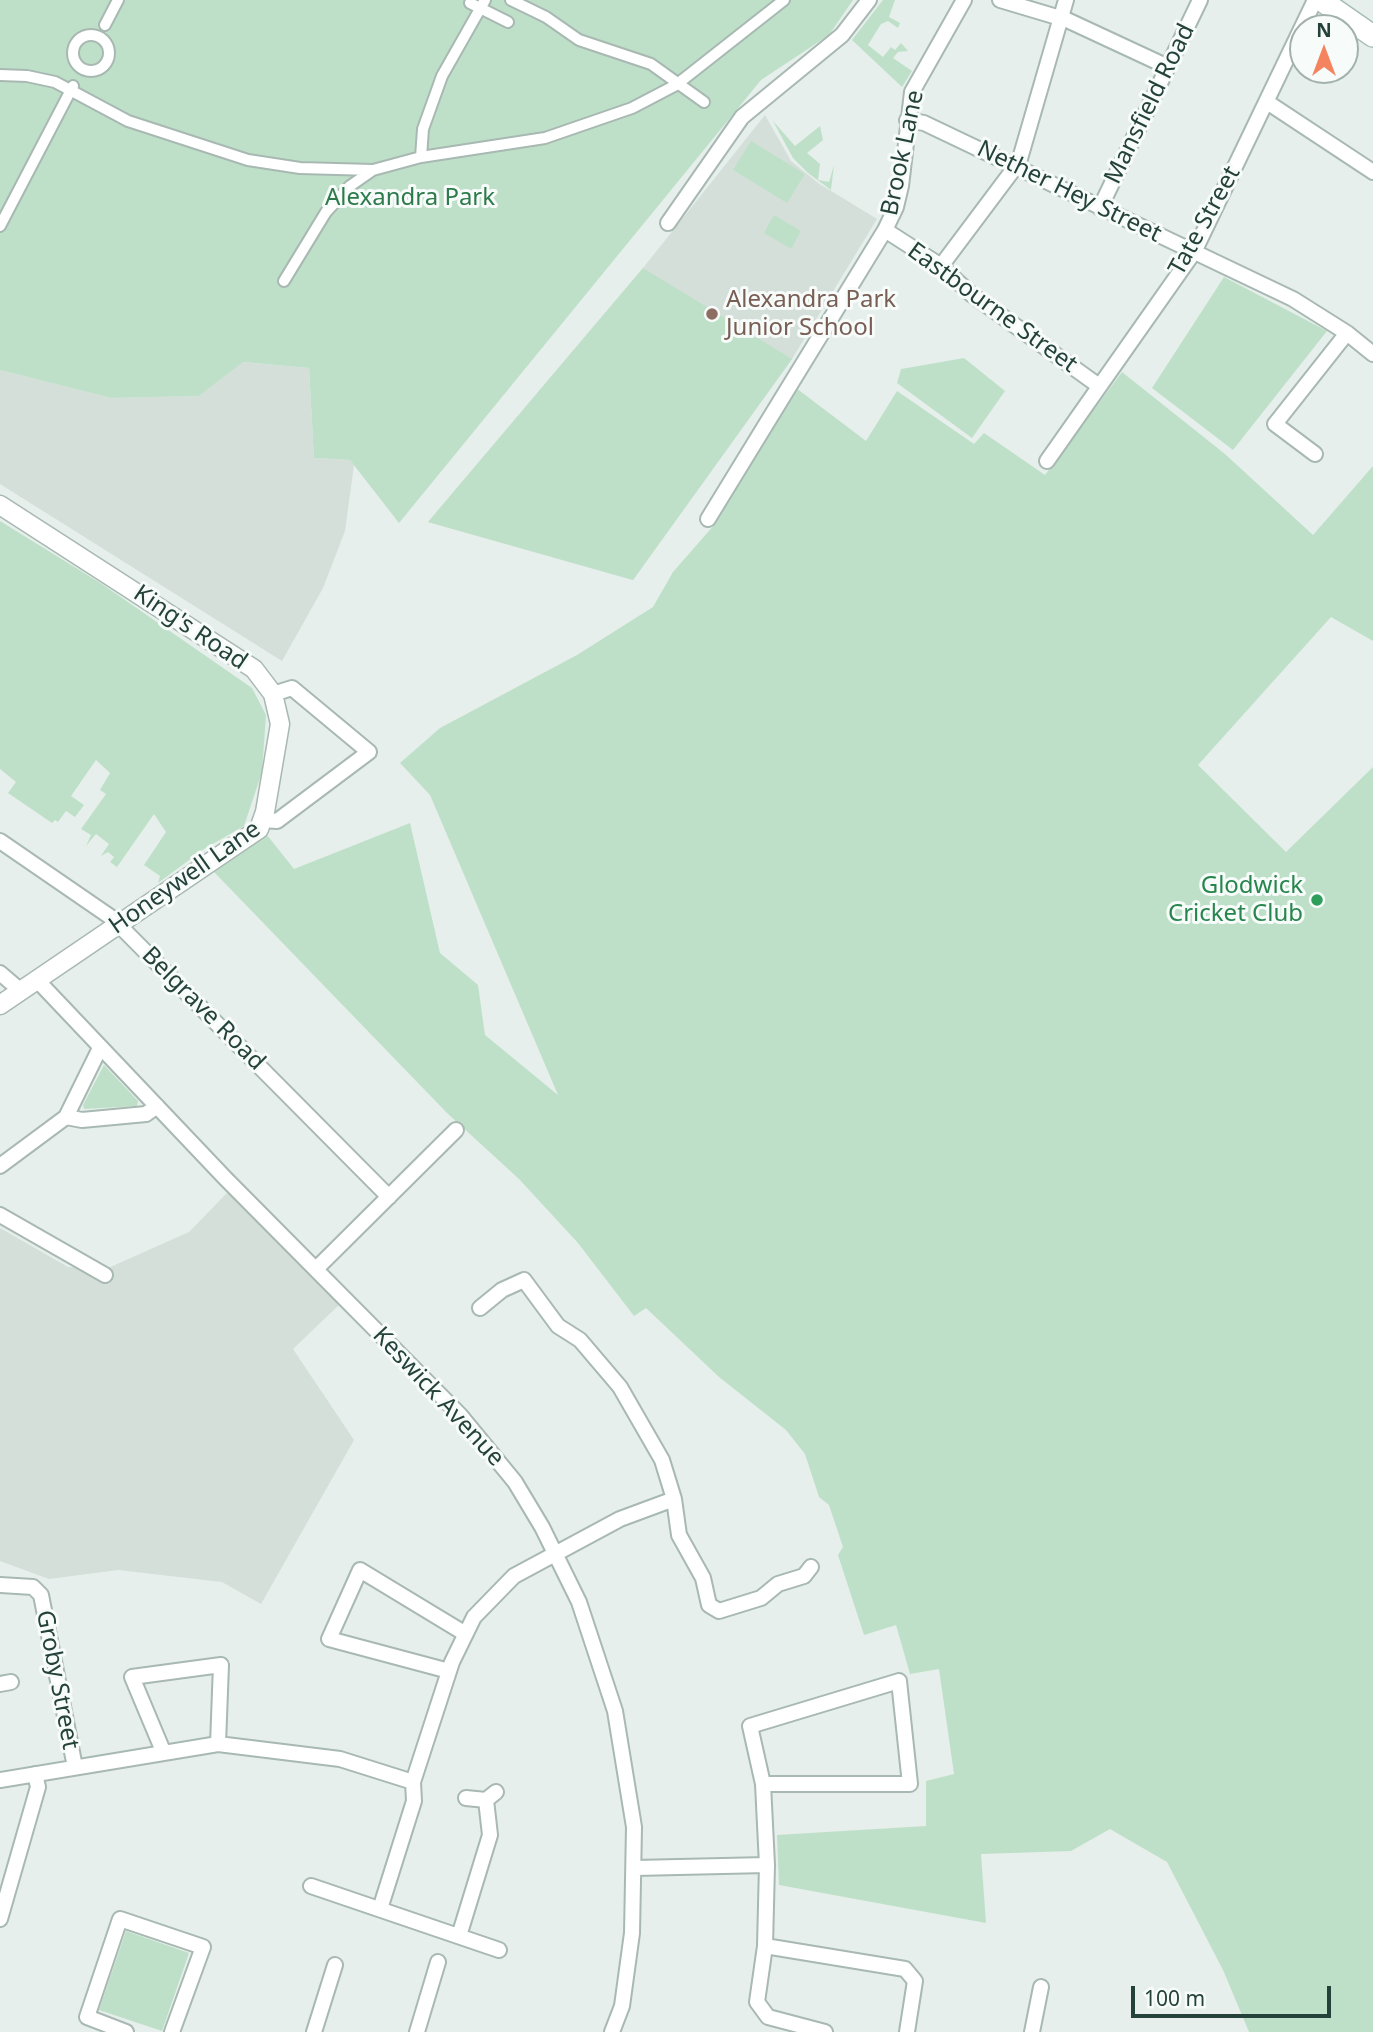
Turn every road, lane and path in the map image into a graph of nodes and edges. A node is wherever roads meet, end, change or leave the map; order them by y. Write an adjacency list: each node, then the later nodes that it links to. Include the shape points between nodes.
1 (118, 0): 14 (street)
2 (512, 0): 19 (street, via 579,40 651,64)
3 (784, 0): 19 (street)
4 (869, 0): 28 (street, via 842,35 742,117)
5 (964, 0): 22 (street, Brook Lane, via 912,92)
6 (1000, 0): 12 (street)
7 (1066, 0): 12 (street)
8 (1200, 0): 16 (street, Mansfield Road)
9 (1315, 0): 21 (street, Tate Street)
10 (1321, 0): 15 (main road)
11 (478, 4): 13 (street); 23 (street, via 442,76 423,129)
12 (1060, 17): 16 (street); 24 (street)
13 (508, 22)
14 (102, 30): 18 (street, via 75,45); 18 (street, via 106,63)
15 (1373, 36)
16 (1168, 67): 27 (street, Mansfield Road)
17 (0, 75): 18 (street)
18 (77, 80): 25 (street, via 128,121 248,160 313,169); 29 (street)
19 (676, 85): 20 (street); 23 (street, via 632,108 545,138)
20 (704, 102)
21 (1267, 102): 26 (street); 31 (street, Tate Street)
22 (907, 120): 24 (street, Nether Hey Street, via 923,123); 30 (street, Brook Lane, via 901,186)
23 (421, 157): 25 (street)
24 (1014, 167): 27 (street, Nether Hey Street); 32 (street)
25 (373, 170): 33 (street, via 326,212)
26 (1373, 172)
27 (1100, 208): 31 (street, Nether Hey Street)
28 (668, 223)
29 (0, 226)
30 (885, 230): 32 (street, Eastbourne Street); 40 (street, Brook Lane)
31 (1194, 252): 34 (street, Nether Hey Street, via 1293,299); 36 (street, Tate Street)
32 (942, 266): 36 (street, Eastbourne Street, via 971,295)
33 (284, 281)
34 (1347, 332): 35 (street, Nether Hey Street); 37 (street, via 1275,424)
35 (1373, 354)
36 (1099, 386): 38 (street, Tate Street)
37 (1315, 454)
38 (1046, 461)
39 (0, 505): 41 (street, King's Road, via 235,655 254,669)
40 (708, 519)
41 (273, 694): 42 (street, via 280,724); 42 (street, Honeywell Lane, via 292,688 369,752 277,821)
42 (263, 820): 44 (street, Honeywell Lane, via 259,829)
43 (0, 841): 44 (street, Belgrave Road)
44 (113, 919): 46 (street, Honeywell Lane); 54 (street, Belgrave Road)
45 (0, 973): 47 (street)
46 (37, 980): 47 (street, Honeywell Lane); 49 (street, Keswick Avenue)
47 (21, 991): 48 (street, Honeywell Lane)
48 (0, 1005)
49 (100, 1048): 50 (street, Keswick Avenue); 51 (street)
50 (157, 1106): 51 (street, via 146,1114 82,1120); 56 (street, Keswick Avenue)
51 (66, 1117): 53 (street)
52 (456, 1130): 54 (street)
53 (0, 1166)
54 (388, 1197): 56 (street)
55 (0, 1215): 57 (street)
56 (316, 1269): 60 (street, Keswick Avenue, via 481,1439 515,1482)
57 (105, 1275)
58 (480, 1308): 59 (street, via 524,1280 558,1326 580,1340 620,1387 662,1460)
59 (674, 1499): 60 (street, via 620,1519); 61 (street, via 679,1535 703,1578 709,1605 719,1611 761,1598 778,1584 804,1576)
60 (557, 1553): 63 (street, via 514,1576 484,1604); 74 (street, Keswick Avenue, via 579,1602 614,1711 634,1827)
61 (811, 1567)
62 (0, 1585): 67 (street, Groby Street, via 33,1587 40,1595)
63 (464, 1633): 64 (street); 64 (street, via 360,1570 329,1639)
64 (449, 1671): 70 (street)
65 (218, 1744): 66 (street); 66 (street, via 221,1665 132,1677); 70 (street, via 340,1759)
66 (163, 1752): 67 (street)
67 (75, 1767): 68 (street)
68 (36, 1774): 69 (street); 77 (street, via 38,1787)
69 (0, 1780)
70 (412, 1782): 76 (street, via 414,1801)
71 (763, 1784): 71 (street, via 910,1784 899,1681 750,1727); 73 (street)
72 (466, 1798): 78 (street, via 491,1796 491,1835)
73 (767, 1865): 74 (street); 79 (street)
74 (635, 1868): 84 (street, Keswick Avenue)
75 (310, 1886): 76 (street)
76 (380, 1909): 78 (street)
77 (0, 1919)
78 (459, 1936): 80 (street)
79 (765, 1945): 91 (street, via 757,2002 768,2017); 92 (street, via 905,1969 915,1981)
80 (499, 1950)
81 (438, 1962): 88 (street)
82 (335, 1965): 87 (street)
83 (1041, 1987): 93 (street)
84 (622, 2006): 89 (street); 90 (street)
85 (126, 2032): 86 (street, via 88,2017 120,1919 203,1947)
86 (172, 2032)
87 (314, 2032)
88 (417, 2032)
89 (612, 2032)
90 (624, 2032)
91 (825, 2032)
92 (907, 2032)
93 (1032, 2032)

